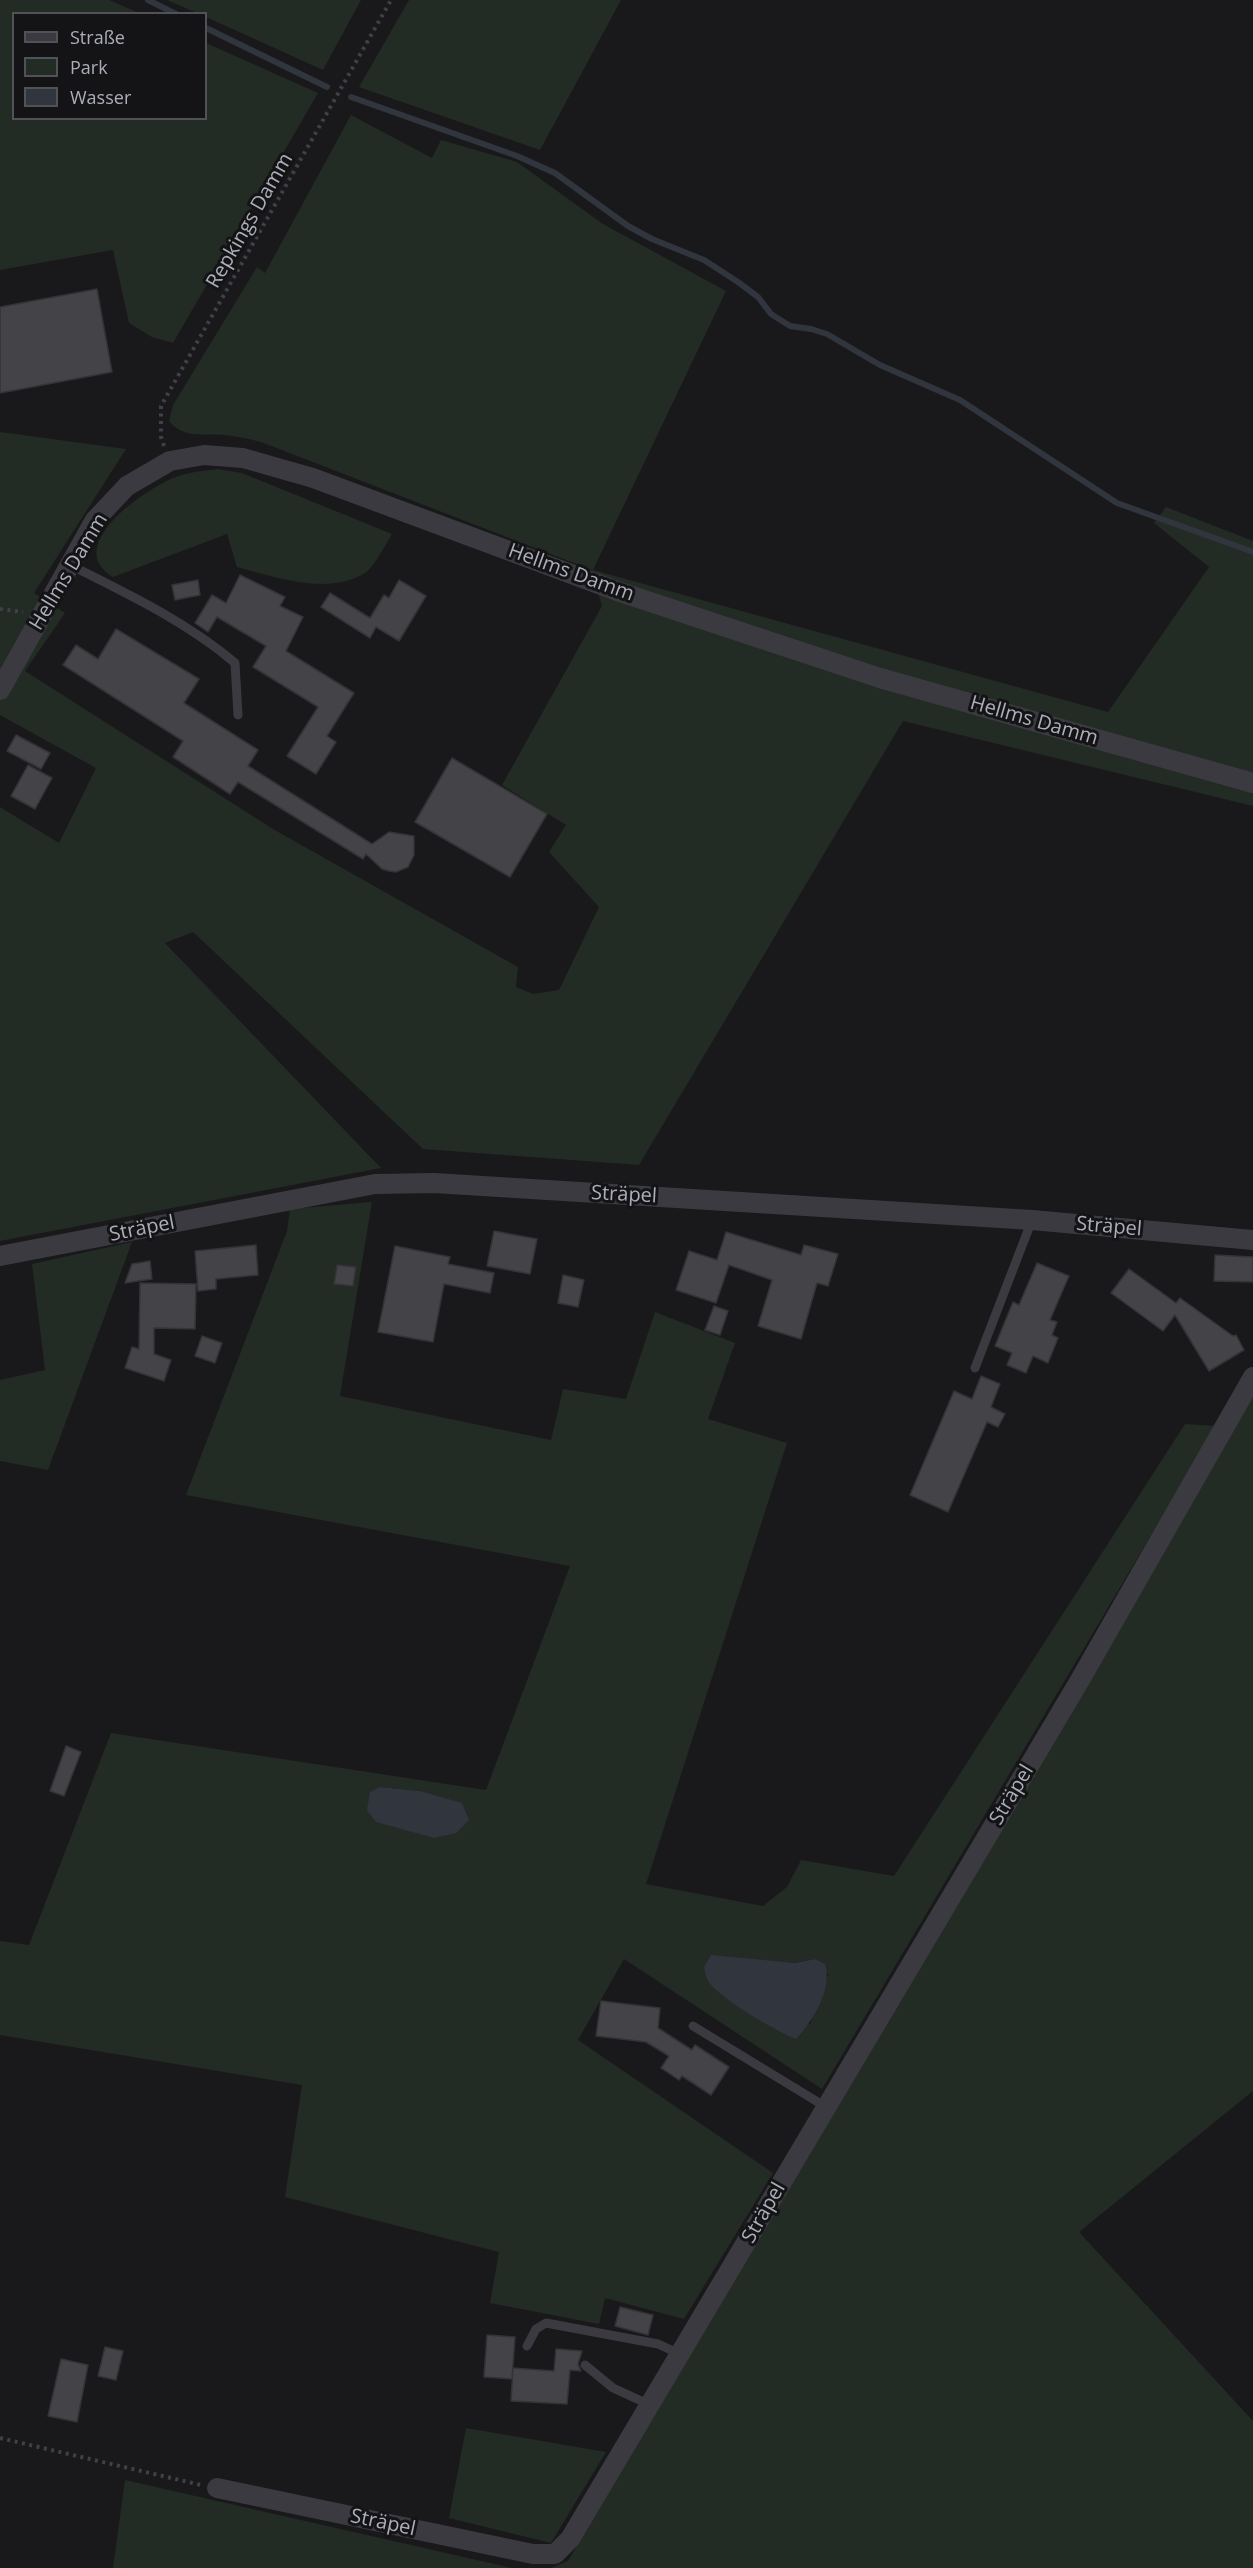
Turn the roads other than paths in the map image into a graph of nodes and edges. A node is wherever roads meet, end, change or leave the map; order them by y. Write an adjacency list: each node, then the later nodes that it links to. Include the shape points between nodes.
1 (70, 565): 2 (street, Hellms Damm); 3 (lane, via 169,618 217,647 235,663); 4 (street, Hellms Damm, via 95,520 127,486 170,461 204,454 243,458 313,478 617,591 880,678)
2 (0, 690)
3 (238, 715)
4 (1253, 783)
5 (1032, 1220): 6 (street, Sträpel); 7 (street, Sträpel, via 446,1184 375,1185); 8 (lane)
6 (1253, 1240)
7 (0, 1256)
8 (975, 1368)
9 (1253, 1377): 11 (street, Sträpel, via 1080,1680)
10 (693, 2026): 11 (lane)
11 (826, 2107): 13 (street, Sträpel)
12 (527, 2346): 13 (lane, via 536,2329 546,2323 658,2344)
13 (680, 2354): 15 (street, Sträpel)
14 (585, 2365): 15 (lane, via 613,2388)
15 (648, 2404): 16 (street, Sträpel, via 570,2539 555,2554 533,2554)
16 (217, 2488)

